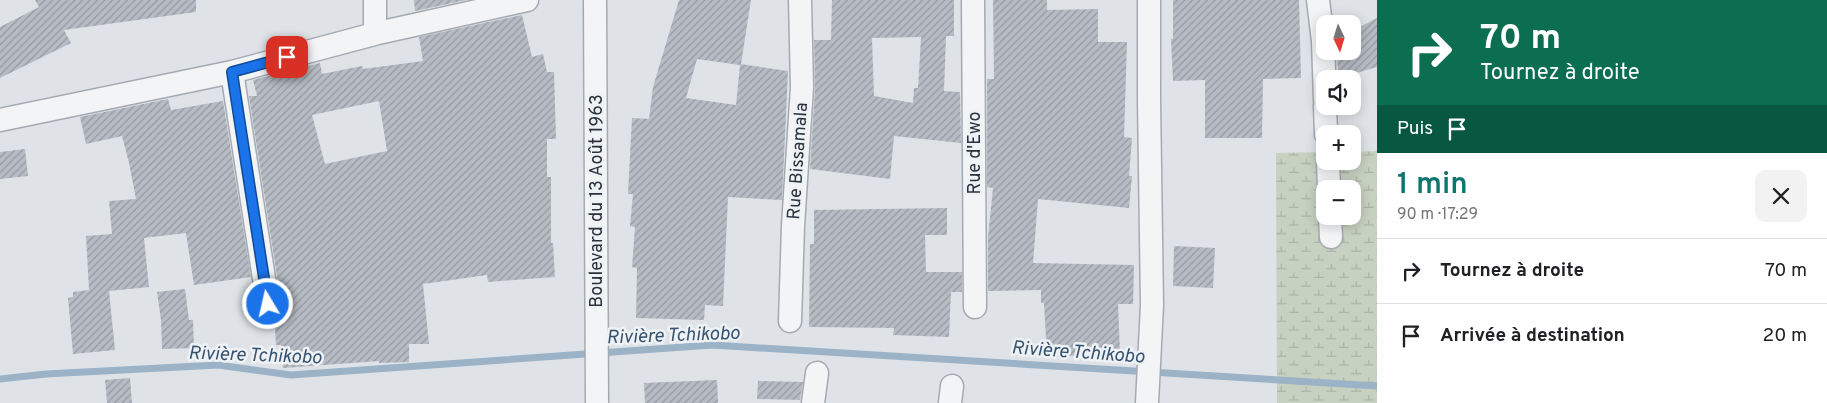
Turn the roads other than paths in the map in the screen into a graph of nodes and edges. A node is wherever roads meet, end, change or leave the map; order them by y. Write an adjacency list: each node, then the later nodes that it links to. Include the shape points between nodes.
1 (375, 0): 8 (street, via 375,28)
2 (527, 0): 8 (street)
3 (595, 0): 16 (street, Boulevard du 13 Août 1963)
4 (800, 0): 14 (street, Rue Bissamala, via 802,87 792,226)
5 (973, 0): 13 (street, Rue d'Ewo)
6 (1149, 0): 18 (street, via 1152,305)
7 (1318, 0): 9 (street)
8 (378, 33): 10 (street)
9 (1323, 70)
10 (232, 72): 11 (street); 12 (street)
11 (0, 120)
12 (268, 304)
13 (975, 307)
14 (790, 321)
15 (817, 373): 17 (street)
16 (597, 403)
17 (813, 403)
18 (1147, 403)

